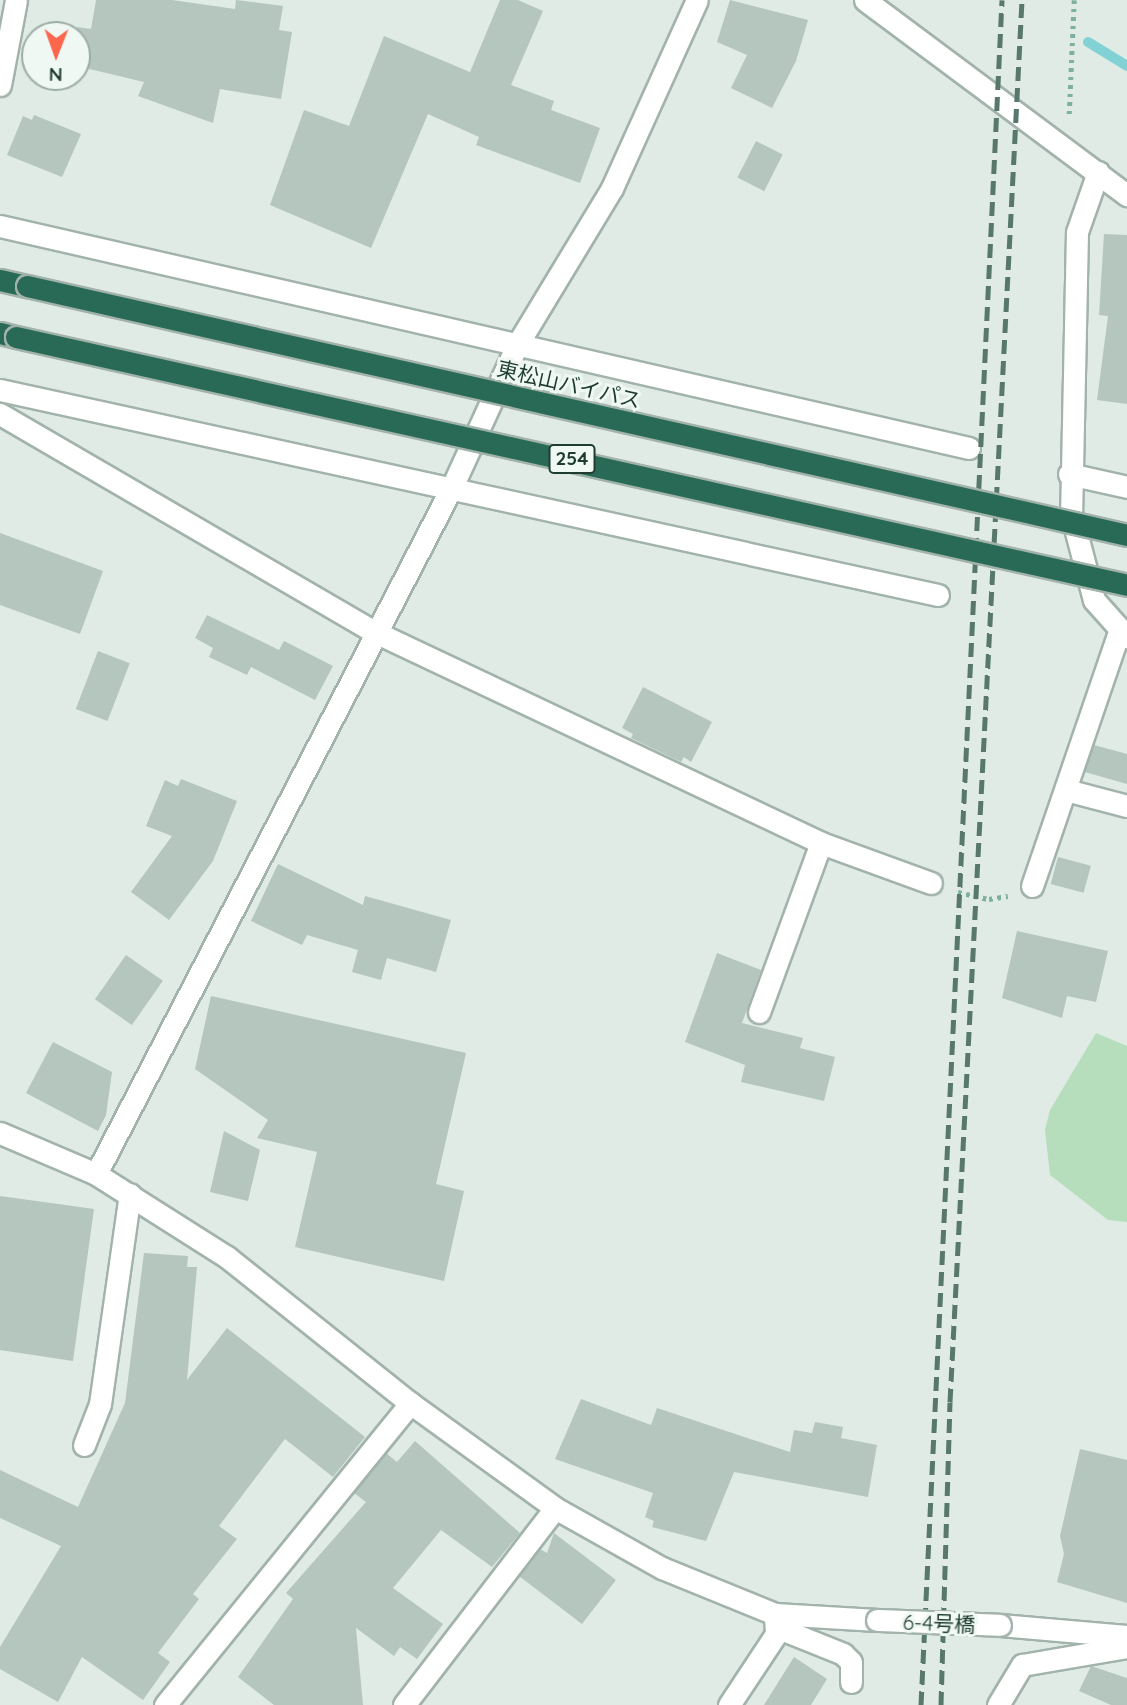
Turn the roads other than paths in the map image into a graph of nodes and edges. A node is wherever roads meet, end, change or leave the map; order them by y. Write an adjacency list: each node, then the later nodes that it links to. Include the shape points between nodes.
1 (16, 0): 4 (street)
2 (697, 0): 10 (street, via 612,188)
3 (865, 0): 5 (street)
4 (0, 85)
5 (1098, 172): 6 (street); 14 (street, via 1077,232)
6 (1127, 195)
7 (0, 226): 10 (street)
8 (0, 280): 17 (highway, 東松山バイパス / 254, bridge)
9 (8, 335): 18 (highway, 254, bridge)
10 (517, 345): 13 (street); 15 (street)
11 (0, 390): 15 (street)
12 (0, 414): 20 (street)
13 (968, 449)
14 (1069, 474): 16 (street); 21 (street, via 1074,538 1086,581 1104,617)
15 (452, 487): 19 (street); 20 (street)
16 (1127, 487)
17 (1127, 536)
18 (1127, 585)
19 (938, 596)
20 (377, 633): 24 (street); 29 (street)
21 (1123, 635): 22 (street)
22 (1066, 790): 23 (street); 26 (street)
23 (1127, 806)
24 (821, 843): 25 (street); 27 (street)
25 (931, 883)
26 (1032, 886)
27 (759, 1012)
28 (0, 1133): 29 (street)
29 (96, 1174): 30 (street)
30 (130, 1194): 31 (street, via 227,1257); 32 (street, via 100,1404)
31 (410, 1403): 33 (street); 38 (street)
32 (84, 1445)
33 (555, 1508): 34 (street, via 662,1568); 39 (street)
34 (776, 1620): 35 (street, 6-4号橋, bridge, via 1000,1625); 37 (street, via 843,1654 851,1662); 40 (street)
35 (1127, 1636)
36 (1127, 1647): 41 (street, via 1022,1665)
37 (851, 1682)
38 (165, 1705)
39 (404, 1705)
40 (729, 1705)
41 (998, 1705)

